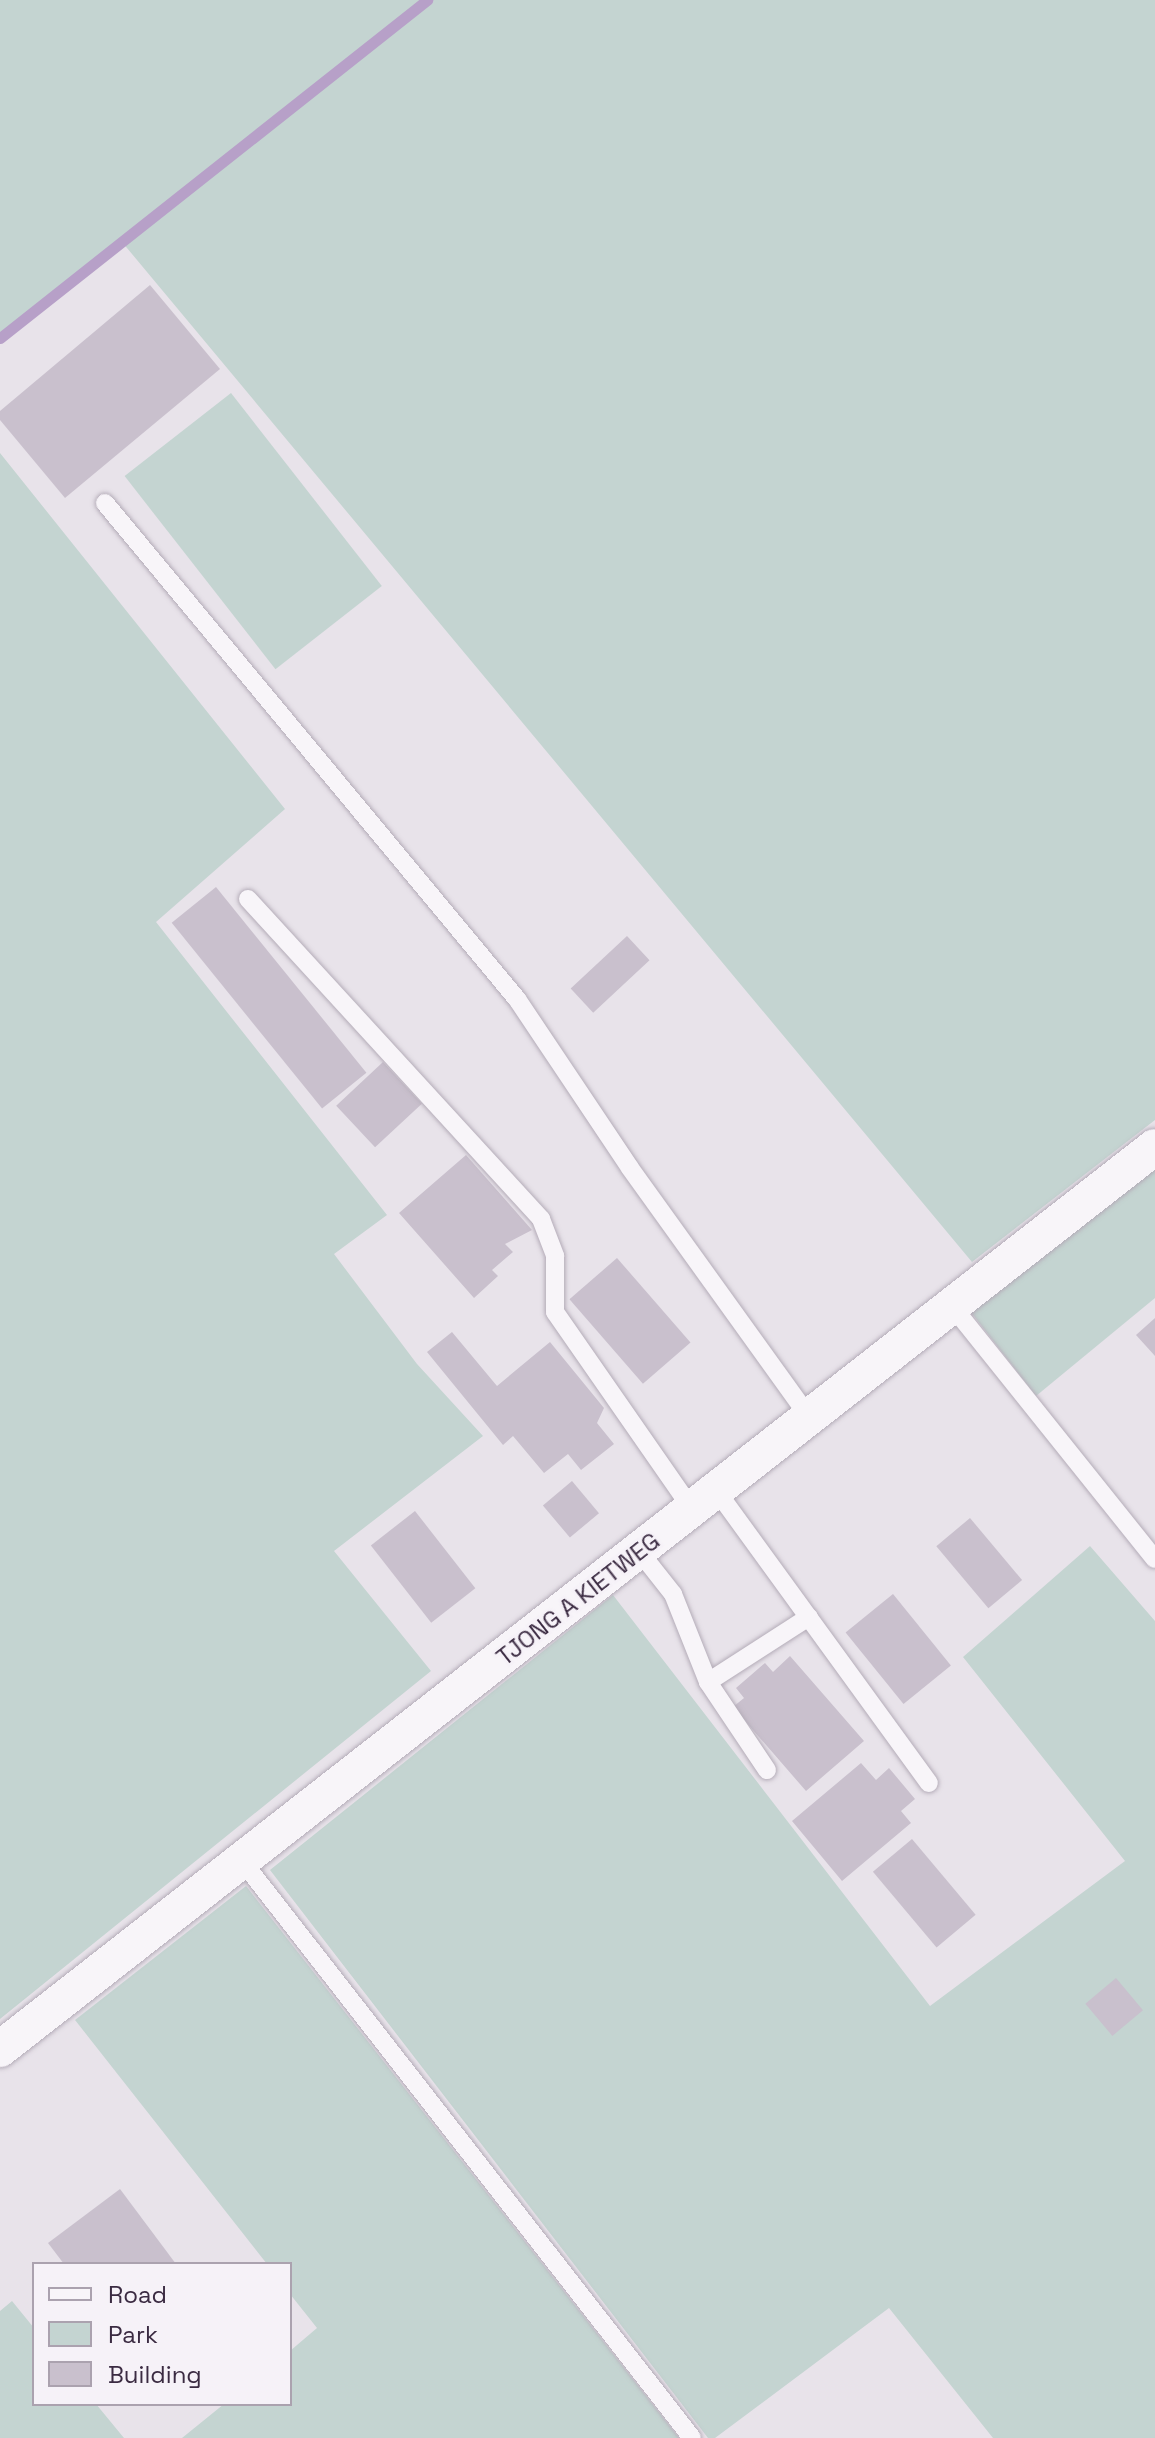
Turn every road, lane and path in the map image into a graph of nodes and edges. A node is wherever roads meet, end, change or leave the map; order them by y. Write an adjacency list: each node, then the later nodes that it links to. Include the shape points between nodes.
1 (105, 503): 5 (lane, via 517,999)
2 (248, 899): 6 (lane, via 541,1219 555,1256 555,1312)
3 (1155, 1147): 4 (street, TJONG A KIETWEG)
4 (952, 1306): 5 (street, TJONG A KIETWEG); 8 (lane)
5 (809, 1417): 6 (street, TJONG A KIETWEG)
6 (704, 1500): 7 (street, TJONG A KIETWEG); 9 (lane)
7 (639, 1551): 10 (lane, via 673,1594); 13 (street, TJONG A KIETWEG)
8 (1155, 1559)
9 (809, 1617): 10 (lane); 12 (lane)
10 (708, 1682): 11 (lane)
11 (767, 1770)
12 (929, 1783)
13 (243, 1862): 14 (street, TJONG A KIETWEG); 15 (lane)
14 (0, 2049)
15 (692, 2438)

